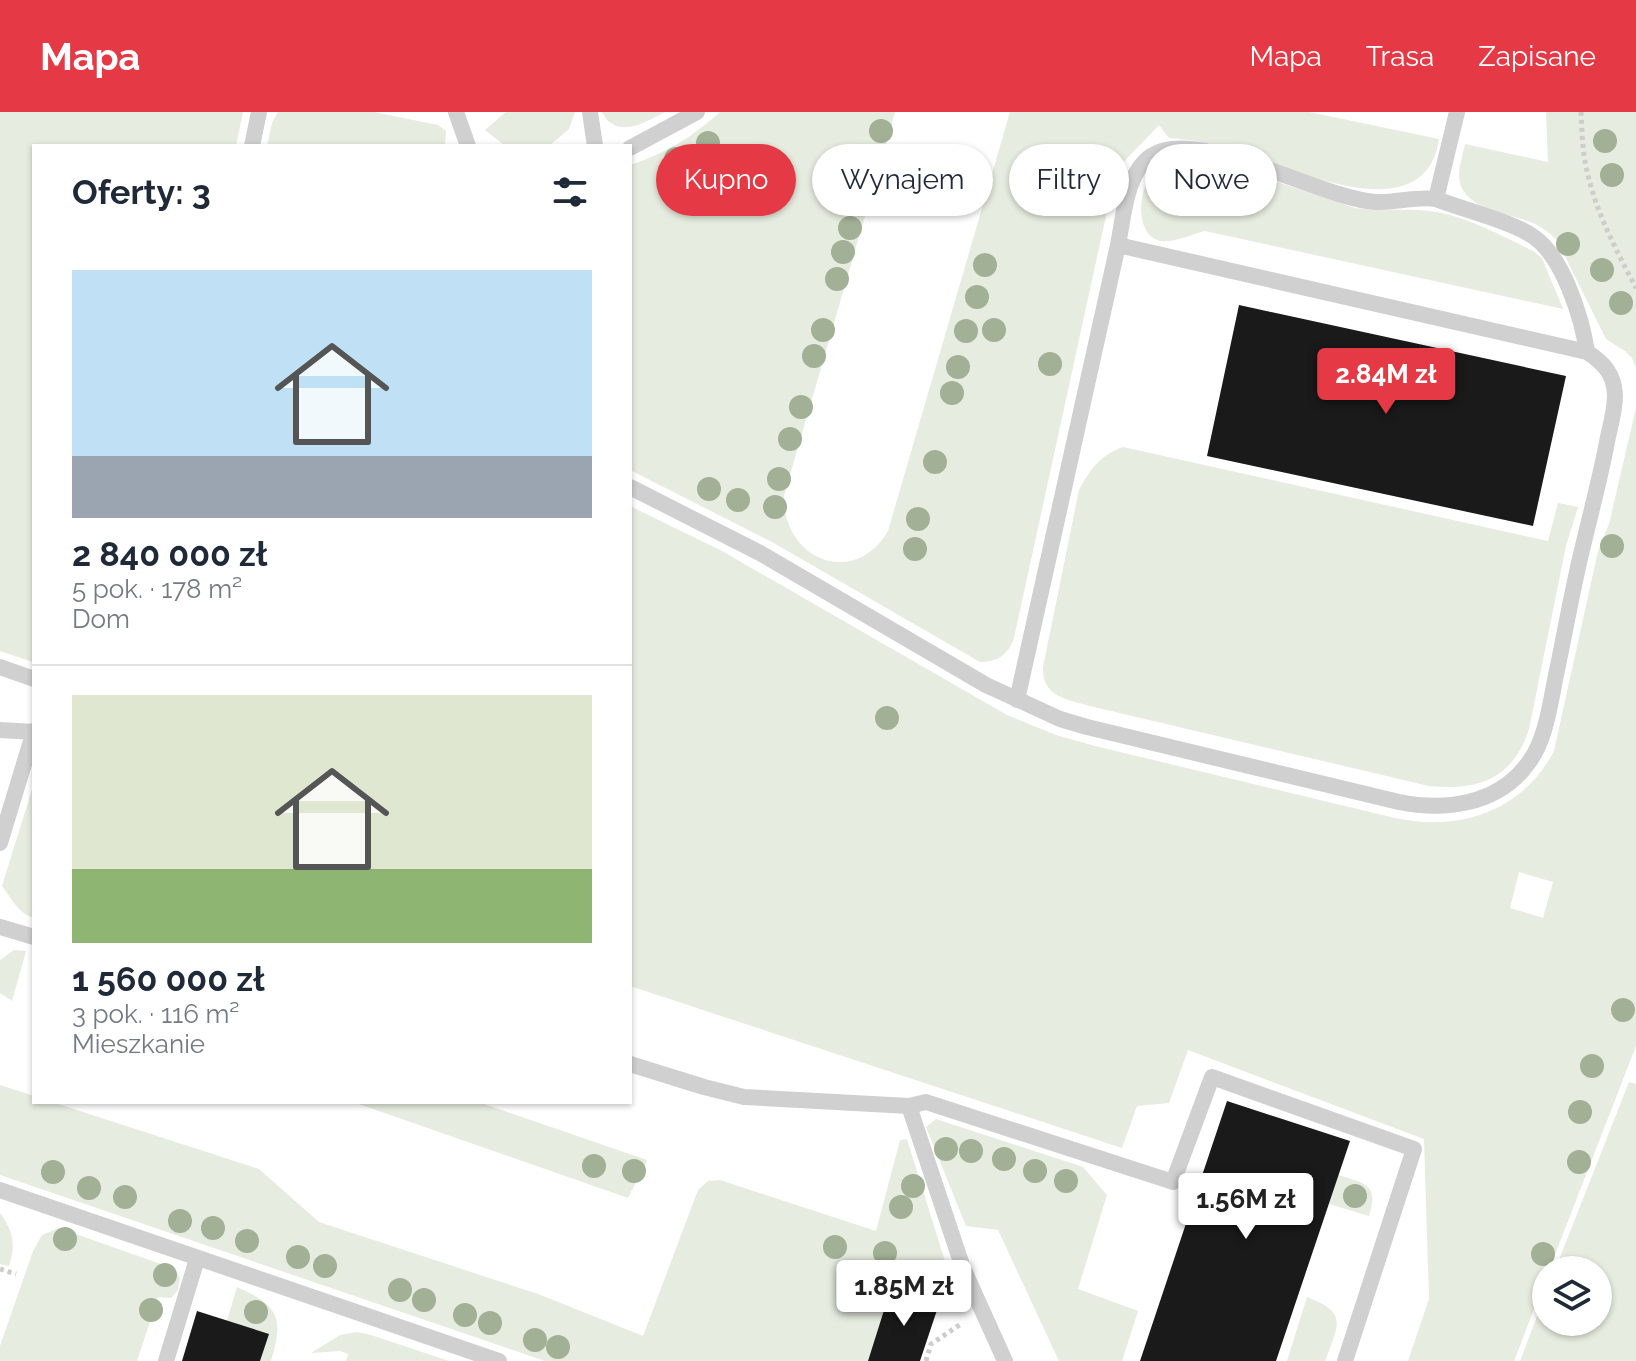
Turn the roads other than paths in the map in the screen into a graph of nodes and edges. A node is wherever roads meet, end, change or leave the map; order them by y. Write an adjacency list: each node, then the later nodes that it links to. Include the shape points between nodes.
1 (259, 112): 6 (lane)
2 (456, 112): 7 (lane)
3 (590, 112): 8 (lane)
4 (697, 112): 9 (lane)
5 (1457, 112): 10 (lane)
6 (252, 144)
7 (467, 144)
8 (595, 144)
9 (632, 147)
10 (1436, 199): 11 (lane, via 1376,202 1235,158 1166,151 1150,157 1136,172); 12 (lane, via 1518,228 1552,254 1582,323)
11 (1118, 245): 12 (lane); 16 (lane)
12 (1587, 352): 16 (lane, via 1609,370 1615,394 1597,496 1540,740 1527,766 1501,788 1462,804 1419,806 1117,736)
13 (632, 488): 16 (lane, via 760,553)
14 (0, 667): 15 (lane)
15 (32, 678)
16 (1017, 700)
17 (0, 730): 18 (lane)
18 (32, 732)
19 (32, 739): 20 (lane)
20 (0, 843)
21 (0, 927): 22 (lane)
22 (32, 936)
23 (632, 1065): 24 (lane, via 744,1097)
24 (909, 1106): 29 (lane, via 963,1268); 30 (lane, via 926,1102 1173,1182 1212,1077 1414,1149)
25 (0, 1190): 26 (lane)
26 (197, 1259): 27 (lane); 28 (lane)
27 (166, 1361)
28 (499, 1361)
29 (1005, 1361)
30 (1345, 1361)

